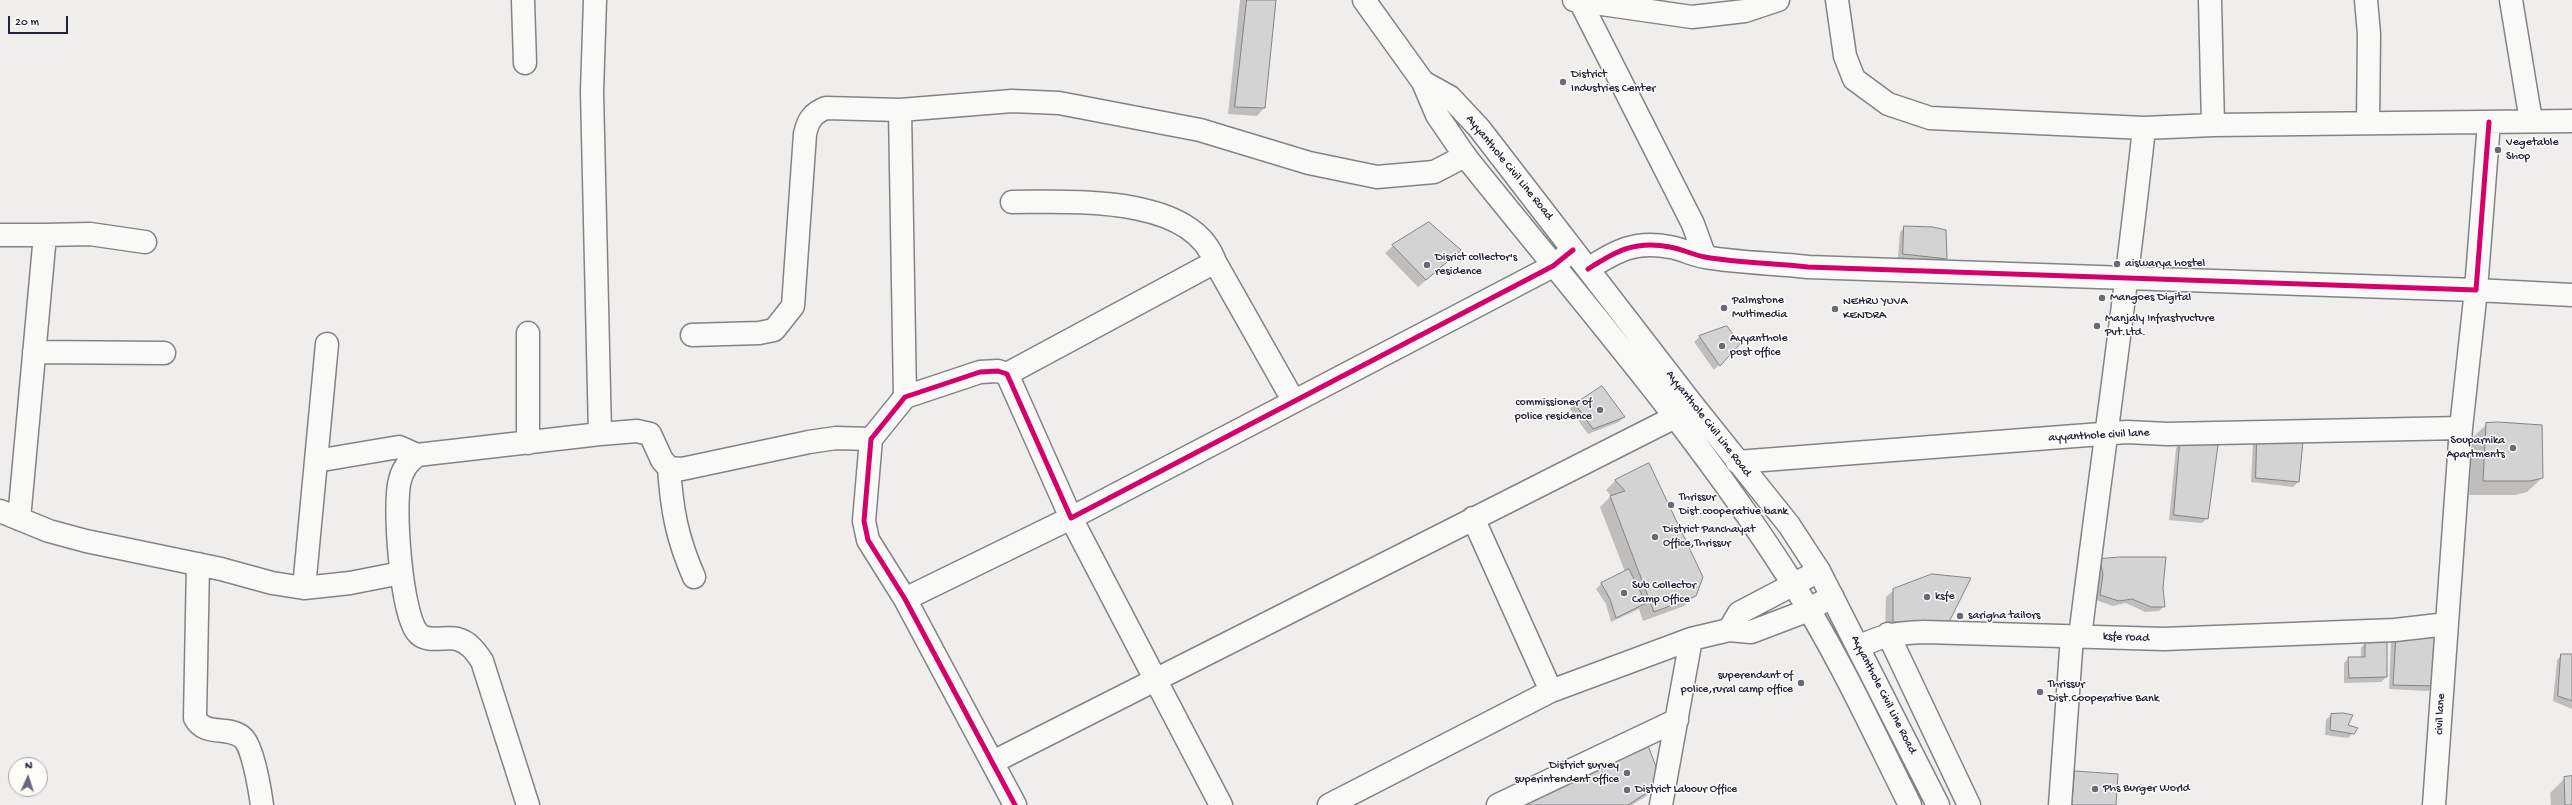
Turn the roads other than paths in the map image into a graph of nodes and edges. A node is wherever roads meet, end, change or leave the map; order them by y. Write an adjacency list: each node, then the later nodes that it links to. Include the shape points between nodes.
1 (523, 0): 10 (street)
2 (595, 0): 42 (street, via 592,92)
3 (1364, 0): 11 (street, Ayyanthole Civil Line Road)
4 (1577, 0): 5 (street, via 1692,17 1745,11); 25 (street, via 1693,224)
5 (1778, 0)
6 (1837, 0): 18 (street, via 1845,56 1854,79 1888,104 1930,118)
7 (2210, 0): 17 (street)
8 (2366, 0): 16 (street, via 2369,34)
9 (2511, 0): 13 (street)
10 (525, 63)
11 (1423, 82): 19 (street, Ayyanthole Civil Line Road, via 1437,115); 24 (street, Ayyanthole Civil Line Road, via 1450,97 1478,128)
12 (900, 110): 19 (street, via 1012,101 1059,103 1200,130 1309,162 1377,177 1434,172); 33 (street, via 842,107 826,108 816,112 808,123 805,134 793,306 774,330 759,334); 38 (street)
13 (2531, 121): 14 (street); 15 (street)
14 (2572, 121)
15 (2489, 122): 16 (street); 30 (street, civil lane)
16 (2368, 123): 17 (street)
17 (2213, 125): 18 (street)
18 (2144, 128): 29 (street)
19 (1465, 156): 27 (street, Ayyanthole Civil Line Road)
20 (1012, 202): 26 (street, via 1131,206 1153,211 1193,232 1211,252)
21 (0, 235): 22 (street)
22 (45, 235): 23 (street, via 90,234); 35 (street)
23 (145, 242)
24 (1573, 250): 27 (street); 28 (street, Ayyanthole Civil Line Road)
25 (1705, 257): 28 (street, via 1651,244 1615,251); 29 (street, via 1808,267)
26 (1215, 262): 37 (street); 39 (street)
27 (1553, 266): 39 (street); 40 (street, Ayyanthole Civil Line Road)
28 (1588, 269): 48 (street, Ayyanthole Civil Line Road)
29 (2128, 279): 30 (street); 43 (street)
30 (2476, 290): 31 (street); 41 (street, civil lane)
31 (2572, 295)
32 (528, 333): 45 (street)
33 (692, 335)
34 (327, 344): 47 (street)
35 (34, 352): 36 (street); 50 (street)
36 (164, 353)
37 (1007, 374): 38 (street, via 998,371 980,372); 51 (street)
38 (905, 397): 44 (street)
39 (1293, 400): 51 (street)
40 (1675, 417): 52 (street); 57 (street, Ayyanthole Civil Line Road)
41 (2461, 428): 43 (street, ayyanthole civil lane, via 2167,434 2127,432); 62 (street, civil lane)
42 (600, 434): 45 (street); 49 (street, via 637,431 650,434 662,460)
43 (2105, 435): 48 (street, ayyanthole civil lane); 65 (street)
44 (871, 439): 49 (street, via 836,438 682,469); 60 (street, via 864,521 868,540)
45 (528, 442): 46 (street)
46 (417, 455): 47 (street, via 400,447); 55 (street, via 405,466 399,481)
47 (316, 461): 58 (street)
48 (1737, 462): 54 (street, Ayyanthole Civil Line Road, via 1789,525)
49 (669, 468): 56 (street, via 680,545)
50 (9, 515): 53 (street, via 49,531 86,541)
51 (1071, 518): 60 (street); 68 (street)
52 (1473, 518): 68 (street); 69 (street)
53 (198, 564): 58 (street, via 272,583); 72 (street, via 195,718 199,726 206,729 227,731 243,737 248,747)
54 (1819, 570): 57 (street); 59 (street, Ayyanthole Civil Line Road)
55 (401, 573): 58 (street, via 350,583); 73 (street, via 417,632 427,638 458,639 473,648 482,661)
56 (694, 577)
57 (1794, 584): 61 (street, Ayyanthole Civil Line Road); 63 (street, via 1739,613)
58 (304, 588)
59 (1832, 596): 61 (street); 67 (street, Ayyanthole Civil Line Road)
60 (905, 598): 71 (street)
61 (1809, 610): 63 (street, via 1751,632); 79 (street, Ayyanthole Civil Line Road)
62 (2447, 624): 65 (street, ksfe road, via 2395,630 2164,639); 83 (street, civil lane)
63 (1729, 630): 66 (street)
64 (1888, 634): 65 (street, ksfe road, via 1924,632); 67 (street, ksfe road); 81 (street)
65 (2076, 637): 82 (street)
66 (1691, 639): 69 (street); 70 (street)
67 (1859, 647): 80 (street, Ayyanthole Civil Line Road)
68 (1156, 679): 71 (street); 75 (street)
69 (1550, 691): 76 (street)
70 (1676, 720): 77 (street); 78 (street)
71 (993, 762): 74 (street)
72 (262, 805)
73 (528, 805)
74 (1015, 805)
75 (1221, 805)
76 (1329, 805)
77 (1498, 805)
78 (1661, 805)
79 (1910, 805)
80 (1938, 805)
81 (1969, 805)
82 (2060, 805)
83 (2434, 805)

